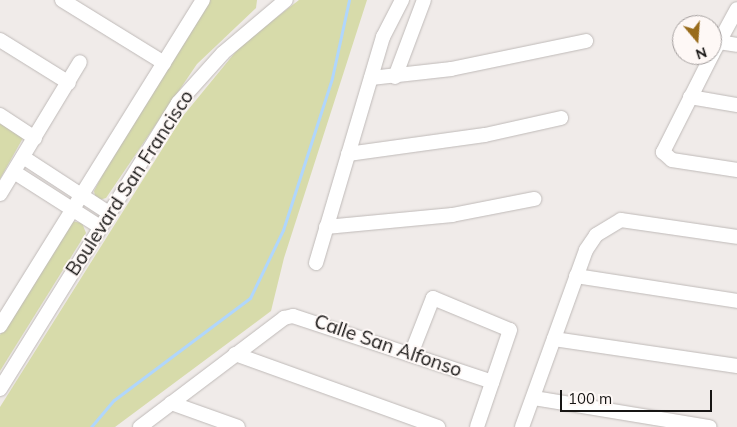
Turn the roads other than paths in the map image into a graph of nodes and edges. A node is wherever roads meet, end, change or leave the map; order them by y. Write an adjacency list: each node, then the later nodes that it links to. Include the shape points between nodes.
1 (62, 0): 15 (street)
2 (203, 0): 15 (street, Boulevard San Francisco)
3 (402, 0): 7 (street)
4 (424, 0): 8 (street)
5 (278, 3): 33 (street, Boulevard San Francisco, via 185,93)
6 (737, 9): 9 (street)
7 (393, 13): 8 (street); 18 (street)
8 (414, 20): 17 (street)
9 (722, 36)
10 (0, 40): 19 (street)
11 (586, 41): 17 (street)
12 (722, 42): 13 (street)
13 (737, 45)
14 (80, 62): 19 (street)
15 (164, 63): 30 (street, Boulevard San Francisco)
16 (707, 65): 20 (street)
17 (395, 76): 18 (street)
18 (371, 78): 25 (street)
19 (69, 83): 24 (street)
20 (690, 97): 21 (street); 27 (street, via 663,152 672,160)
21 (737, 106)
22 (0, 115): 24 (street)
23 (561, 118): 25 (street, via 485,135)
24 (35, 138): 26 (street)
25 (348, 154): 35 (street)
26 (23, 157): 28 (street); 30 (street)
27 (737, 170)
28 (14, 172): 29 (street); 32 (street)
29 (0, 192)
30 (81, 196): 32 (street, Boulevard San Francisco); 33 (street)
31 (534, 199): 35 (street, via 452,215)
32 (72, 210): 34 (street); 40 (street, Boulevard San Francisco)
33 (109, 212): 34 (street, Boulevard San Francisco)
34 (100, 227): 46 (street, Boulevard San Francisco)
35 (326, 228): 37 (street)
36 (737, 237): 38 (street, via 621,220 596,236)
37 (316, 263)
38 (576, 276): 39 (street); 41 (street)
39 (737, 301)
40 (0, 326)
41 (554, 339): 44 (street); 47 (street)
42 (235, 354): 43 (street, Calle San Alfonso, via 284,318 301,316); 48 (street); 51 (street)
43 (411, 354): 45 (street, Calle San Alfonso); 45 (street, via 433,298 510,330)
44 (737, 366)
45 (492, 382): 52 (street)
46 (0, 389)
47 (534, 398): 53 (street); 54 (street)
48 (171, 403): 49 (street); 50 (street)
49 (140, 427)
50 (238, 427)
51 (438, 427)
52 (477, 427)
53 (522, 427)
54 (710, 427)

